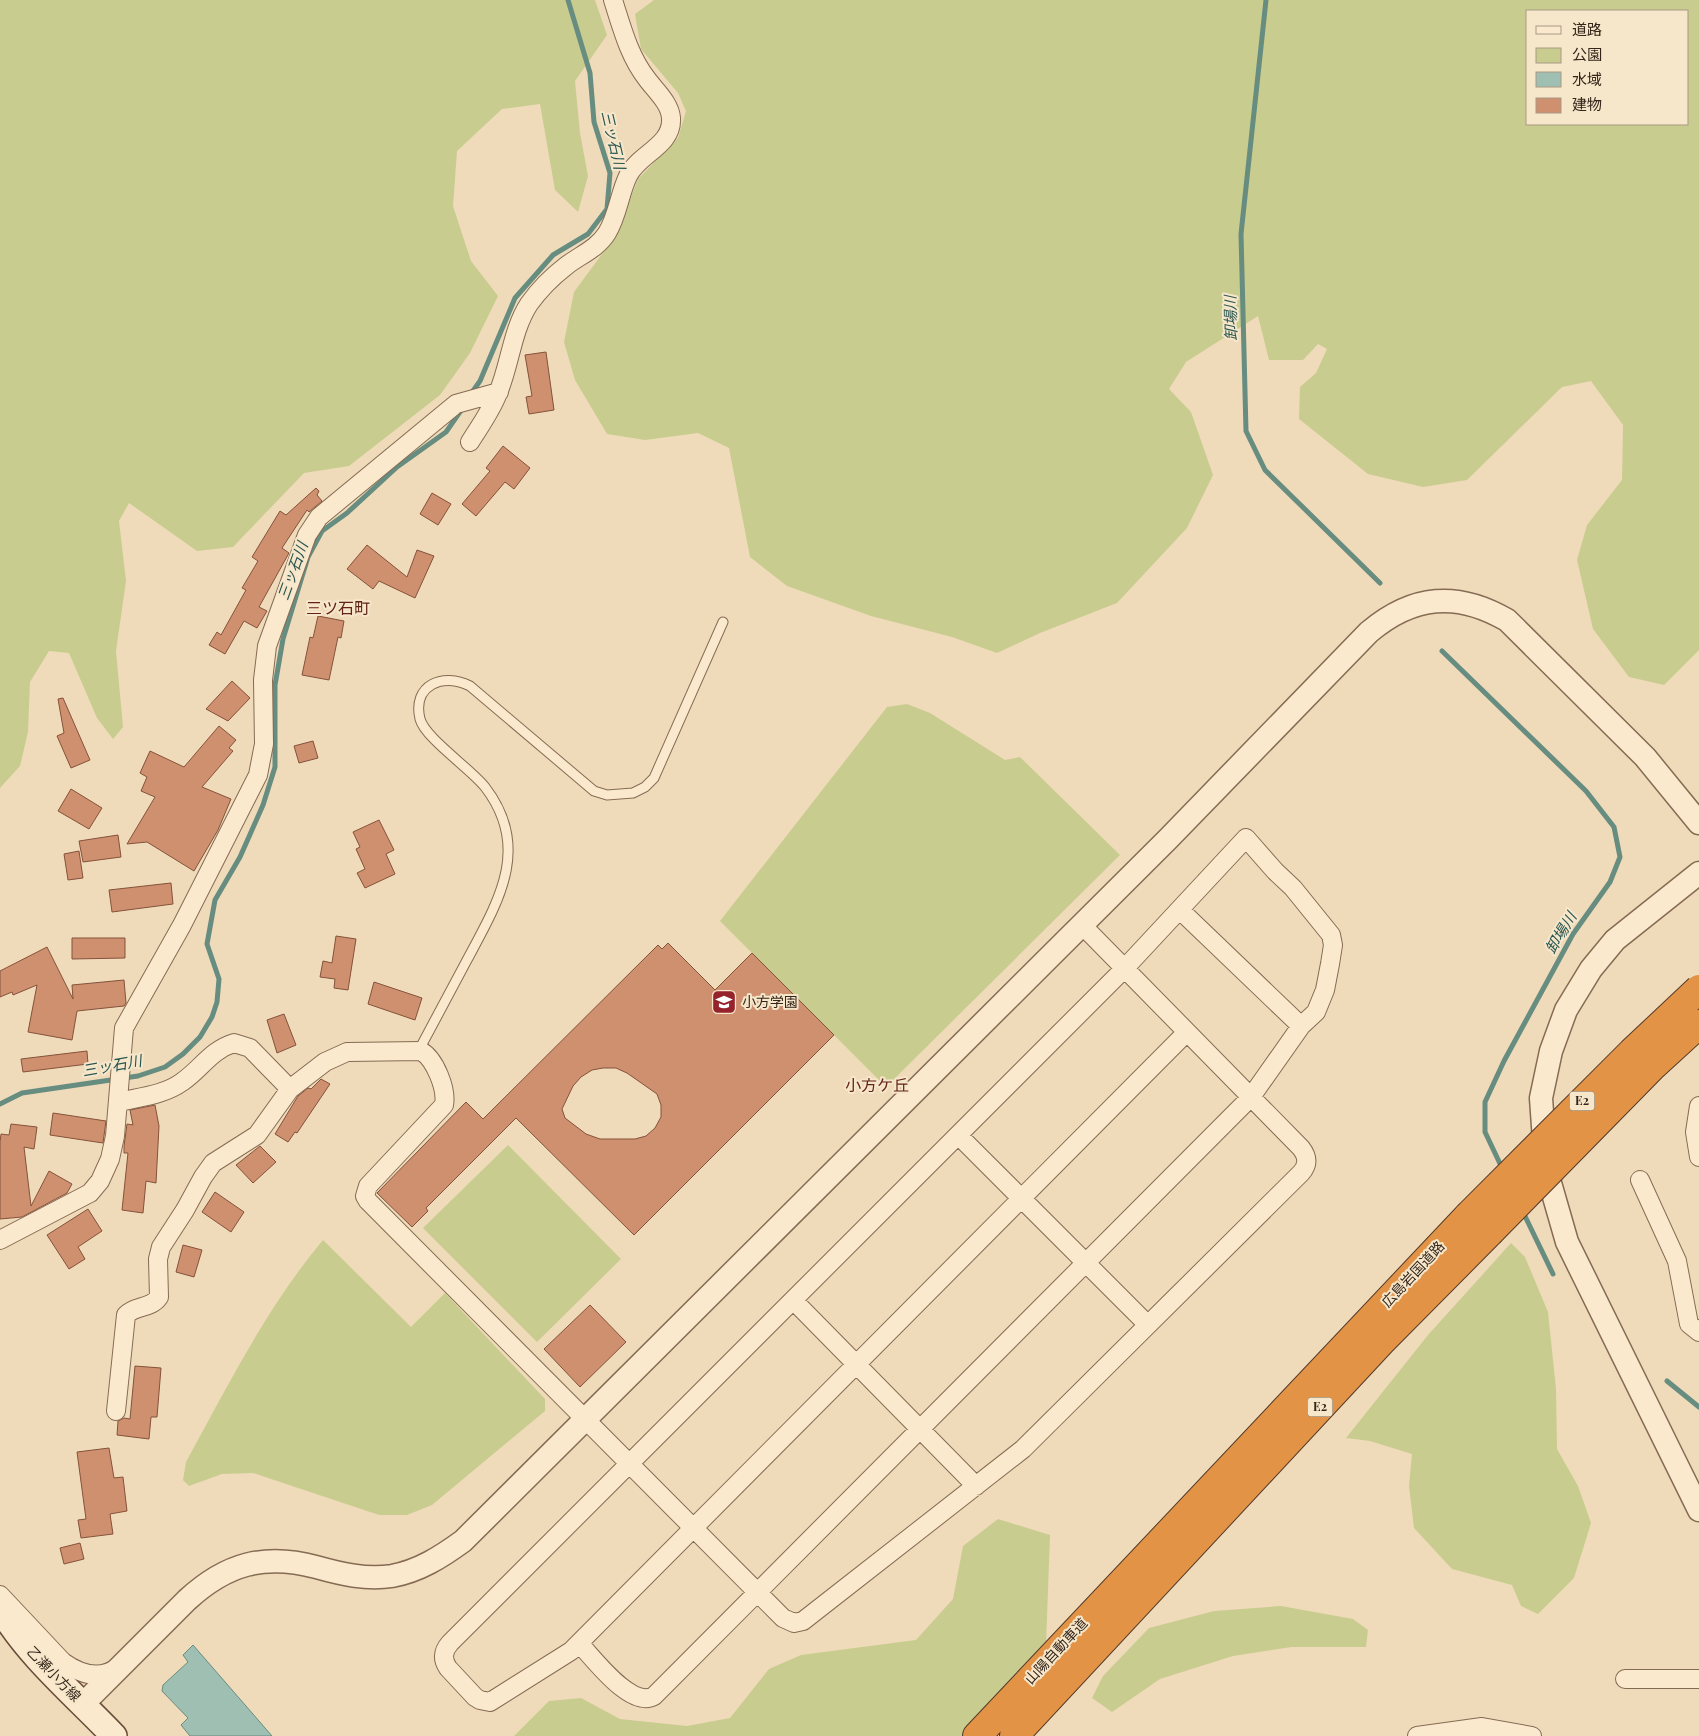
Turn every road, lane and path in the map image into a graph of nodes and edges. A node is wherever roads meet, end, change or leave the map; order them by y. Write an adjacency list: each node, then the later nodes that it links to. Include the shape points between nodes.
1 (613, 0): 2 (street, via 630,52 668,109 671,118 666,139 628,175 607,233 592,250 566,266 529,304)
2 (495, 393): 3 (street, via 487,416); 17 (street, via 456,404 318,517 307,535 267,646 263,680 264,744 258,775 182,925 124,1028)
3 (470, 442)
4 (723, 622): 14 (lane, via 661,766 645,787 633,793 620,796 594,791 470,686 458,680 444,679 431,684 422,694 418,708 420,721 474,775 493,799 505,829 508,860 496,905)
5 (1699, 823): 8 (street, via 1645,757 1514,626 1491,610 1454,600 1436,600 1399,610 1369,632)
6 (1699, 873): 34 (street, via 1615,940 1591,969 1566,1010 1551,1051 1541,1098 1546,1169 1567,1242)
7 (1180, 910): 9 (street); 12 (street); 12 (street, via 1246,838 1331,935 1333,945 1324,990 1316,1012)
8 (1082, 925): 9 (street); 30 (street)
9 (1124, 969): 13 (street); 19 (street)
10 (1699, 989): 36 (highway, 広島岩国道路 / E2, bridge, via 1468,1216)
11 (1699, 1024): 36 (highway, 広島岩国道路 / E2, bridge, via 1652,1067)
12 (1301, 1026): 16 (street)
13 (1187, 1032): 16 (street); 22 (street)
14 (419, 1050): 15 (street, via 347,1052 325,1062); 30 (street, via 430,1059 444,1089 444,1105 368,1186 365,1196)
15 (290, 1089): 17 (street, via 250,1048 234,1043 211,1054 183,1082 171,1088); 29 (street, via 257,1135 208,1169 160,1247 159,1297 151,1305 129,1312 125,1320)
16 (1251, 1097): 24 (street); 26 (street, via 1303,1150 1305,1168)
17 (119, 1100): 23 (street, via 110,1159 100,1181 90,1193)
18 (1699, 1106): 20 (street, via 1695,1132)
19 (959, 1136): 22 (street); 25 (street)
20 (1699, 1157)
21 (1640, 1180): 27 (street, via 1677,1261 1689,1324)
22 (1021, 1199): 24 (street); 28 (street)
23 (0, 1240)
24 (1086, 1263): 26 (street); 31 (street)
25 (794, 1301): 28 (street); 32 (street)
26 (1148, 1325): 33 (street, via 1023,1449)
27 (1699, 1332)
28 (856, 1365): 31 (street); 35 (street)
29 (116, 1411)
30 (586, 1420): 32 (street); 41 (street, via 463,1542 441,1557 417,1569 390,1576 363,1577 292,1562 269,1560 245,1564 204,1585)
31 (920, 1429): 33 (street); 37 (street)
32 (630, 1464): 35 (street); 40 (street, via 450,1643 444,1658 448,1668 475,1697 490,1702 563,1657)
33 (976, 1486): 37 (street, via 800,1622 791,1623 783,1618)
34 (1699, 1510)
35 (694, 1528): 37 (street); 40 (street)
36 (1144, 1576): 46 (highway, 山陽自動車道 / E2, via 1086,1619); 47 (highway, 山陽自動車道 / E2, via 1135,1604)
37 (757, 1592): 40 (street, via 649,1698 628,1694)
38 (0, 1596): 41 (street, via 74,1670 101,1674)
39 (0, 1608): 44 (main road, 乙瀬小方線, via 28,1648)
40 (579, 1643)
41 (126, 1662): 44 (street)
42 (1625, 1679): 43 (street)
43 (1699, 1679)
44 (83, 1704): 45 (main road, 乙瀬小方線)
45 (114, 1736)
46 (977, 1736)
47 (1014, 1736)
48 (1417, 1736): 49 (street, via 1482,1726)
49 (1532, 1736)

